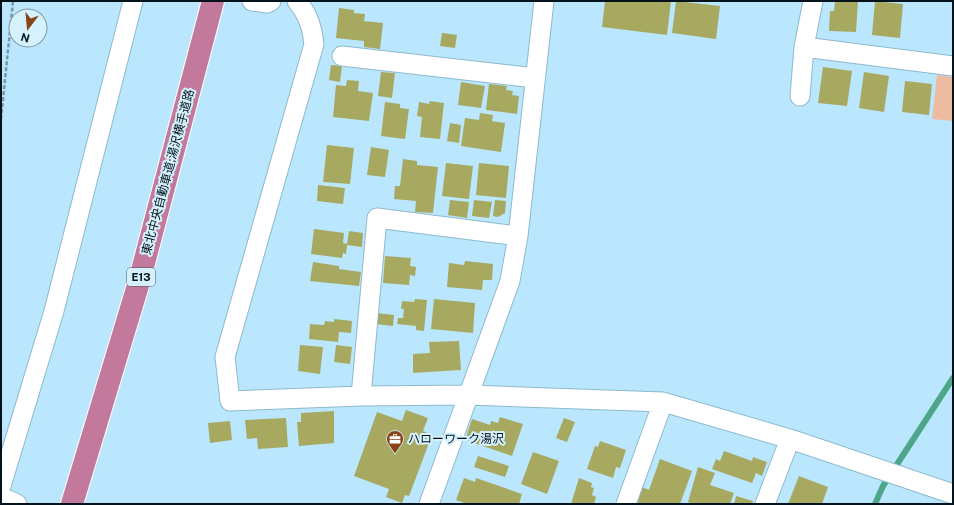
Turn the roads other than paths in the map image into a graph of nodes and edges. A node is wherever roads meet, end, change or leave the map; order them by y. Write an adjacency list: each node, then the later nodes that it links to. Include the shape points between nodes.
1 (133, 1): 18 (street, via 54,311)
2 (213, 1): 22 (highway, 東北中央自動車道;湯沢横手道路 / E13, via 139,282)
3 (252, 1): 4 (street)
4 (271, 1)
5 (297, 1): 15 (street, via 304,9 312,27 314,44 225,358 230,401)
6 (544, 1): 11 (street)
7 (813, 1): 8 (street)
8 (804, 46): 10 (street); 12 (street)
9 (342, 56): 11 (street)
10 (953, 66)
11 (535, 78): 13 (street)
12 (800, 96)
13 (518, 236): 14 (street, via 510,281); 15 (street, via 377,218)
14 (469, 395): 15 (street); 16 (street); 23 (street)
15 (361, 396)
16 (663, 402): 17 (street); 24 (street)
17 (790, 439): 19 (street); 25 (street)
18 (1, 486)
19 (953, 494)
20 (1, 497): 21 (street)
21 (17, 504)
22 (72, 504)
23 (429, 504)
24 (626, 504)
25 (765, 504)

